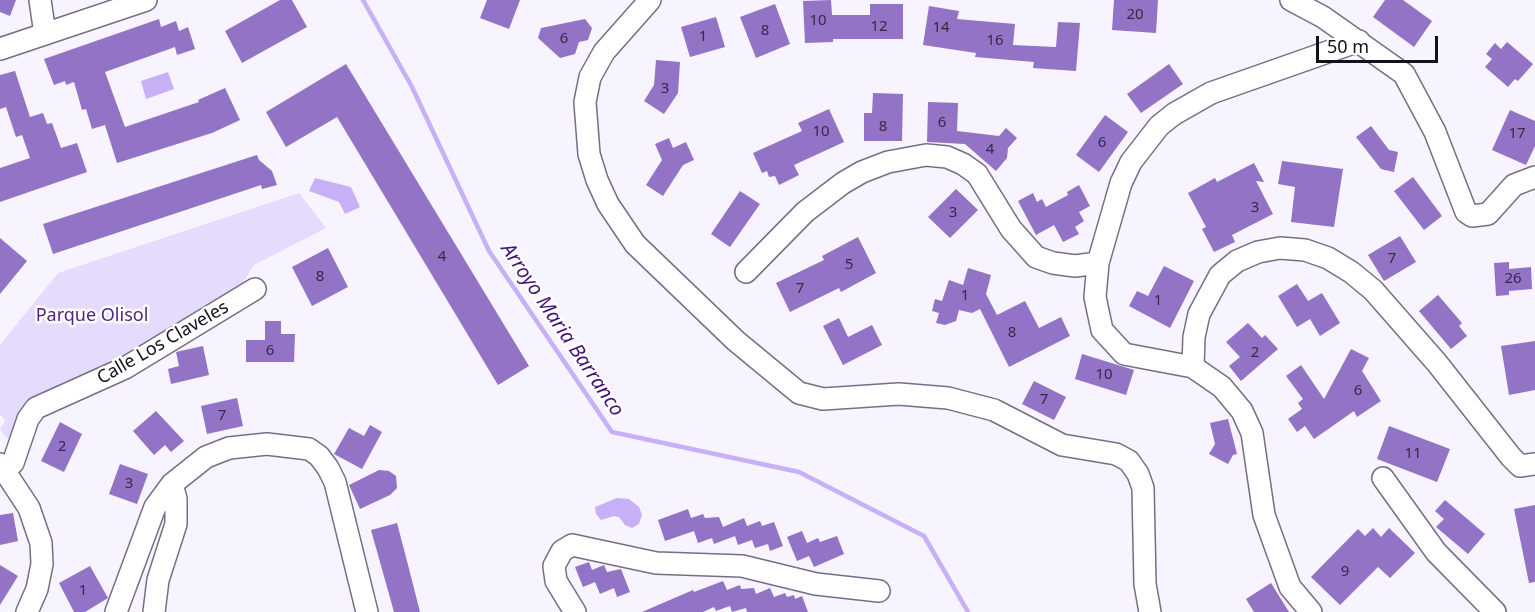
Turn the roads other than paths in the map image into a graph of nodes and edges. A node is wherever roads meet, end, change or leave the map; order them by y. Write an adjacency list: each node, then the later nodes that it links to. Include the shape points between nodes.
1 (40, 0): 5 (street)
2 (146, 0): 5 (street)
3 (650, 0): 23 (street, via 604,52 590,77 585,102 589,154 597,180 635,244 736,341 799,393 824,399 898,394 948,398 994,410 1062,445 1116,454 1129,461 1143,488 1145,584)
4 (1291, 0): 6 (street)
5 (45, 34): 7 (street)
6 (1359, 41): 8 (street, via 1392,64 1414,89 1466,212 1472,216 1488,214 1514,185); 9 (street, via 1211,93 1174,114 1131,162)
7 (0, 49)
8 (1535, 177)
9 (1098, 263): 10 (street, via 1075,266 1036,257 1011,230 977,174 947,157 926,155 888,162 843,183 804,212); 12 (street, via 1097,315 1112,344 1124,354)
10 (746, 272)
11 (255, 289): 14 (street, Calle Los Claveles, via 125,368 36,408 28,419 13,463)
12 (1193, 367): 13 (street, via 1199,314 1220,275 1237,261 1258,252 1280,248 1305,250 1352,272 1373,290 1511,457 1520,466); 24 (street, via 1222,387 1242,411 1252,433 1264,515 1290,587)
13 (1535, 464)
14 (2, 469): 18 (street, via 29,508 41,543 37,589)
15 (1383, 478): 25 (street, via 1436,552)
16 (172, 484): 19 (street, via 155,507); 20 (street, via 176,524 158,580); 21 (street, via 206,457 229,448 294,446 319,456 335,482)
17 (879, 591): 22 (street, via 816,584 742,566 656,562 572,545 562,551 554,566 556,581)
18 (27, 612)
19 (116, 612)
20 (154, 612)
21 (366, 612)
22 (575, 612)
23 (1150, 612)
24 (1311, 612)
25 (1495, 612)

